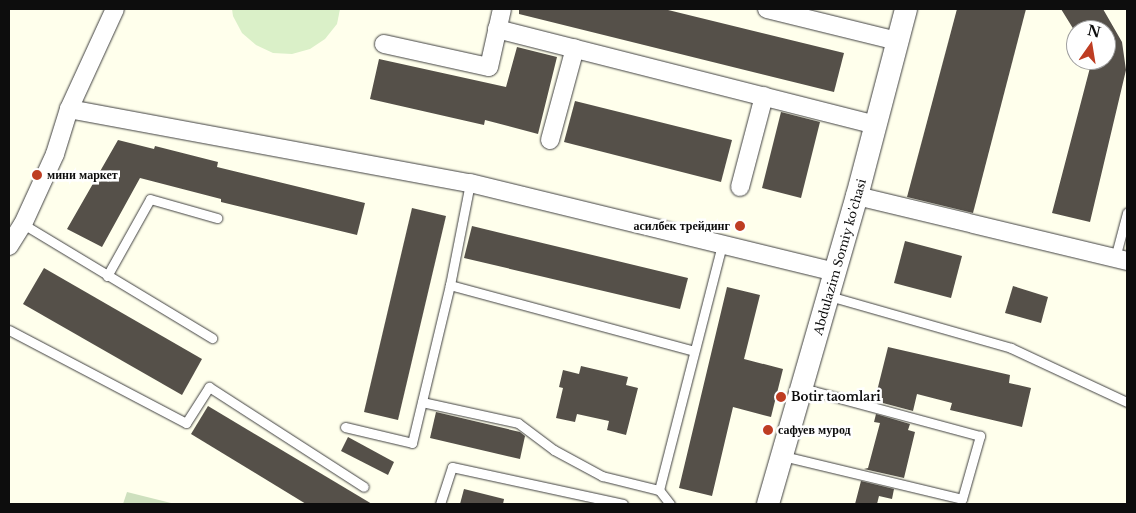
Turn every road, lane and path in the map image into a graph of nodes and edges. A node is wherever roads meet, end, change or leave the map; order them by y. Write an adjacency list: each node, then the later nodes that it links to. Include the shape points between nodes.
1 (115, 9): 10 (street)
2 (502, 9): 5 (street)
3 (767, 9): 6 (street)
4 (906, 9): 6 (street, Abdulazim Somiy ko'chasi)
5 (497, 29): 7 (street, via 489,67); 8 (street)
6 (897, 41): 11 (street, Abdulazim Somiy ko'chasi)
7 (384, 44)
8 (575, 48): 9 (street); 12 (street)
9 (764, 96): 11 (street); 14 (street)
10 (70, 109): 13 (street); 18 (street, via 55,154)
11 (876, 125): 15 (street, Abdulazim Somiy ko'chasi)
12 (550, 140)
13 (470, 183): 19 (street); 24 (lane)
14 (740, 187)
15 (858, 196): 21 (street); 22 (street, Abdulazim Somiy ko'chasi)
16 (1127, 213): 21 (lane)
17 (217, 218): 23 (lane, via 150,199)
18 (23, 224): 20 (street); 23 (lane)
19 (722, 244): 22 (street); 28 (lane)
20 (9, 246)
21 (1121, 260)
22 (836, 272): 25 (street, Abdulazim Somiy ko'chasi)
23 (107, 276): 27 (lane)
24 (450, 286): 28 (lane); 30 (lane)
25 (829, 296): 29 (street, Abdulazim Somiy ko'chasi); 31 (lane, via 1010,348)
26 (9, 330): 34 (lane, via 186,423 209,387)
27 (212, 338)
28 (694, 351): 35 (lane)
29 (802, 388): 33 (street, Abdulazim Somiy ko'chasi); 33 (lane, via 980,436 962,499)
30 (422, 402): 32 (lane, via 412,443); 35 (lane, via 518,423 554,450 602,476)
31 (1127, 402)
32 (345, 427)
33 (783, 456): 39 (street, Abdulazim Somiy ko'chasi)
34 (364, 487)
35 (659, 490): 38 (lane)
36 (440, 504): 37 (lane, via 452,467)
37 (623, 504)
38 (670, 504)
39 (768, 504)

